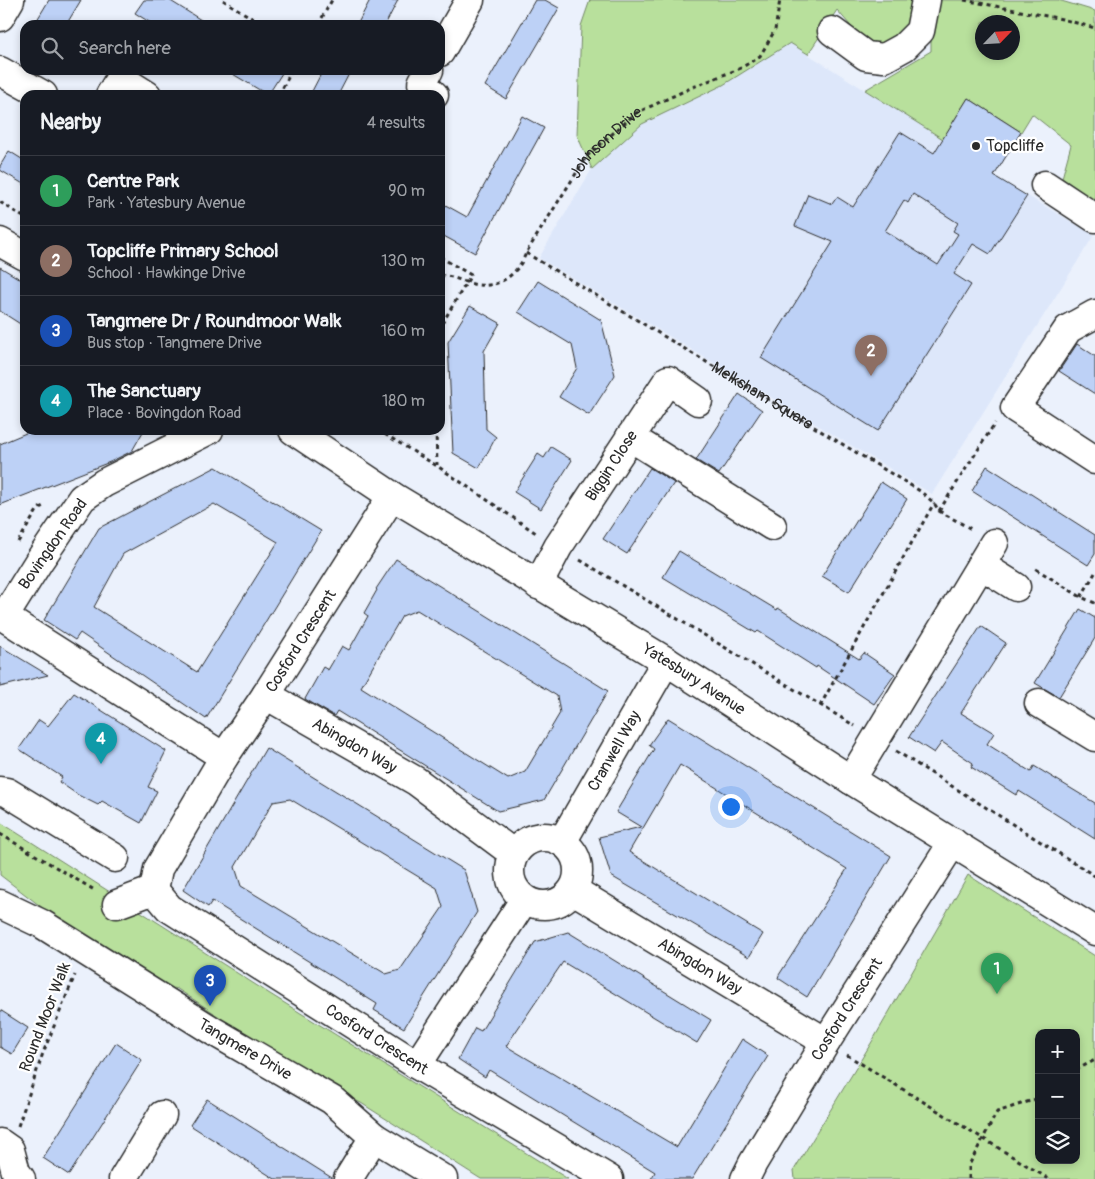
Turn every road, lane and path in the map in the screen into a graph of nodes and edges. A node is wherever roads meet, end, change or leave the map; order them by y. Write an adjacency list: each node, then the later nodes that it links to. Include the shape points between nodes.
1 (10, 0): 8 (street)
2 (222, 0): 9 (path)
3 (332, 0): 10 (path)
4 (470, 0): 13 (street)
5 (780, 0): 26 (path, Johnson Drive, via 775,30 760,56 741,68 636,113 587,156)
6 (926, 0): 12 (street, via 920,31 904,47 884,58 866,56)
7 (964, 0): 11 (path)
8 (0, 17)
9 (255, 20)
10 (321, 20)
11 (1095, 28)
12 (832, 30)
13 (445, 43)
14 (0, 71): 17 (street)
15 (289, 75): 18 (path)
16 (426, 75): 19 (street, via 422,83)
17 (34, 90)
18 (281, 90)
19 (429, 90)
20 (1045, 186): 23 (street)
21 (0, 202): 22 (path)
22 (20, 215)
23 (1095, 218)
24 (0, 242): 25 (street)
25 (20, 253)
26 (526, 253): 29 (path, Johnson Drive, via 521,265 508,278 490,286); 42 (path, Melksham Square, via 920,491)
27 (445, 260): 29 (path, via 472,275)
28 (445, 276): 29 (path, Johnson Drive)
29 (467, 283): 31 (path)
30 (1095, 314): 33 (street, via 1068,329)
31 (445, 319)
32 (698, 401): 38 (street, Biggin Close, via 668,380)
33 (1014, 408): 39 (street); 43 (path, via 999,417)
34 (199, 435): 58 (street, Bovingdon Road, via 104,483 82,498 4,617)
35 (300, 435): 41 (street, Yatesbury Avenue)
36 (386, 435): 40 (path)
37 (436, 435): 40 (path)
38 (630, 437): 44 (street); 45 (street, Biggin Close)
39 (1095, 460)
40 (437, 466): 45 (path)
41 (392, 496): 49 (street, Yatesbury Avenue); 53 (street, Cosford Crescent)
42 (934, 503): 43 (path, Melksham Square); 55 (path)
43 (939, 511): 46 (path, Melksham Square)
44 (772, 526)
45 (558, 547): 49 (street, Biggin Close); 55 (path)
46 (988, 554): 48 (street); 57 (street)
47 (1095, 573): 50 (path)
48 (1025, 577): 50 (path)
49 (538, 585): 52 (street, Yatesbury Avenue)
50 (1081, 597): 51 (path)
51 (1095, 603)
52 (666, 661): 59 (street, Yatesbury Avenue); 61 (street, Cranwell Way)
53 (266, 695): 58 (street, Cosford Crescent); 63 (street, Abingdon Way, via 416,781)
54 (1039, 703): 56 (street)
55 (820, 706): 57 (path)
56 (1095, 738)
57 (877, 739): 59 (street); 65 (path)
58 (224, 757): 67 (street, Cosford Crescent, via 158,869)
59 (851, 780): 62 (street, Yatesbury Avenue)
60 (0, 791): 64 (street, via 7,792)
61 (562, 842): 63 (street, via 536,838 521,845); 68 (street, via 576,859 577,880)
62 (953, 842): 73 (street, Yatesbury Avenue); 75 (street, Cosford Crescent)
63 (514, 854): 69 (street, via 510,868 511,884)
64 (116, 858)
65 (1095, 876)
66 (0, 888): 72 (street, Tangmere Drive)
67 (154, 890): 71 (street); 77 (street, Cosford Crescent, via 169,908)
68 (573, 890): 69 (street, via 556,904 534,905); 75 (street, Abingdon Way)
69 (524, 900): 77 (street)
70 (0, 904): 72 (street, Tangmere Drive)
71 (117, 904)
72 (42, 924): 74 (street, Tangmere Drive)
73 (1095, 930)
74 (84, 951): 81 (street, Tangmere Drive, via 332,1100); 83 (path, Round Moor Walk)
75 (826, 1042): 82 (path); 89 (street, Cosford Crescent)
76 (1095, 1060): 78 (path)
77 (417, 1065): 88 (street, Cosford Crescent)
78 (1080, 1068)
79 (1035, 1099): 82 (path, via 997,1112)
80 (162, 1115): 85 (street)
81 (374, 1137): 86 (street); 87 (street, Tangmere Drive)
82 (983, 1137): 90 (path, via 969,1165); 91 (path)
83 (5, 1147): 84 (street)
84 (21, 1179)
85 (123, 1179)
86 (348, 1179)
87 (443, 1179)
88 (609, 1179)
89 (745, 1179)
90 (969, 1179)
91 (1049, 1179)

